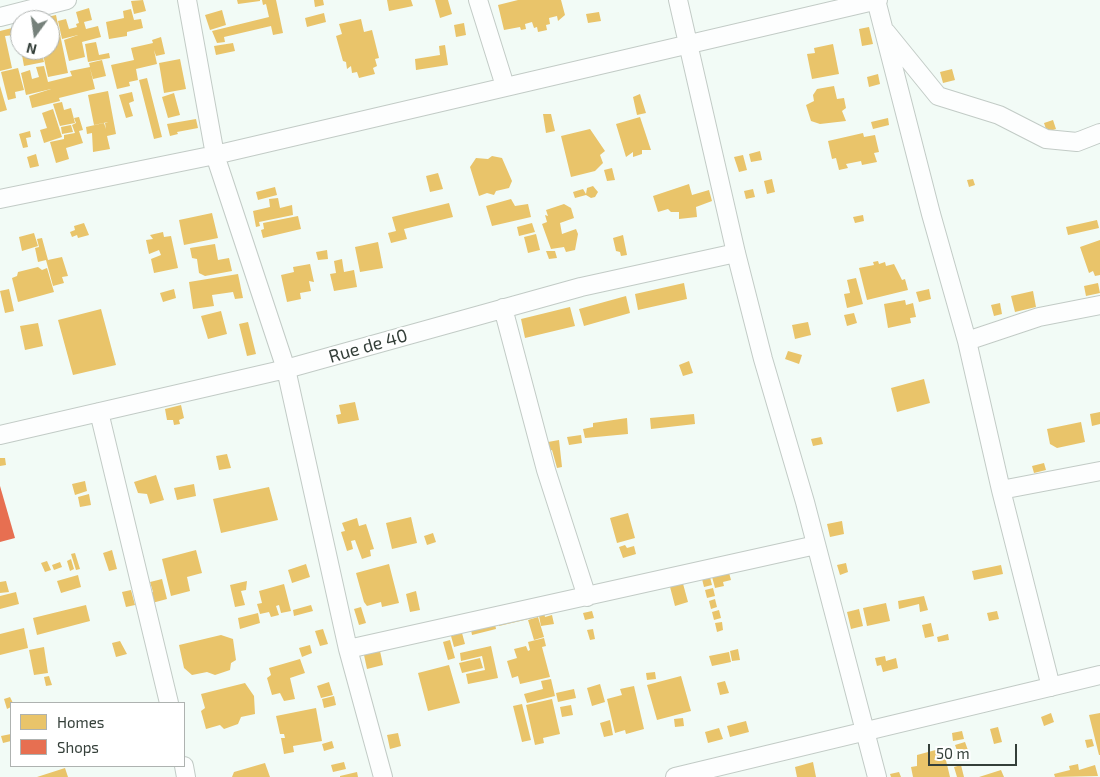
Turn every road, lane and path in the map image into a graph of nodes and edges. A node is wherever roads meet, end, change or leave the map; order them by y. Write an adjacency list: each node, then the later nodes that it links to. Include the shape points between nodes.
1 (67, 0): 6 (street)
2 (187, 0): 11 (street)
3 (478, 0): 9 (street)
4 (678, 0): 8 (street)
5 (877, 0): 7 (street); 8 (street)
6 (0, 17)
7 (883, 28): 10 (street, via 938,96 999,116 1046,139 1077,142); 16 (street)
8 (688, 43): 9 (street); 13 (street)
9 (505, 86): 11 (street)
10 (1100, 132)
11 (215, 155): 12 (street); 17 (street)
12 (0, 199)
13 (736, 253): 15 (street, Rue de 40, via 581,287); 22 (street)
14 (1100, 305): 16 (street, via 1039,317)
15 (503, 308): 17 (street, Rue de 40); 23 (street, via 546,470)
16 (967, 341): 21 (street)
17 (286, 369): 18 (street, Rue de 40); 24 (street)
18 (99, 412): 19 (street, Rue de 40); 27 (street)
19 (0, 435)
20 (1100, 471): 21 (street)
21 (1001, 490): 26 (street)
22 (816, 545): 23 (street); 28 (street)
23 (587, 597): 24 (street)
24 (348, 649): 29 (street)
25 (1100, 675): 26 (street)
26 (1051, 687): 28 (street)
27 (169, 702)
28 (867, 732): 30 (street); 31 (street)
29 (383, 777)
30 (675, 777)
31 (877, 777)

